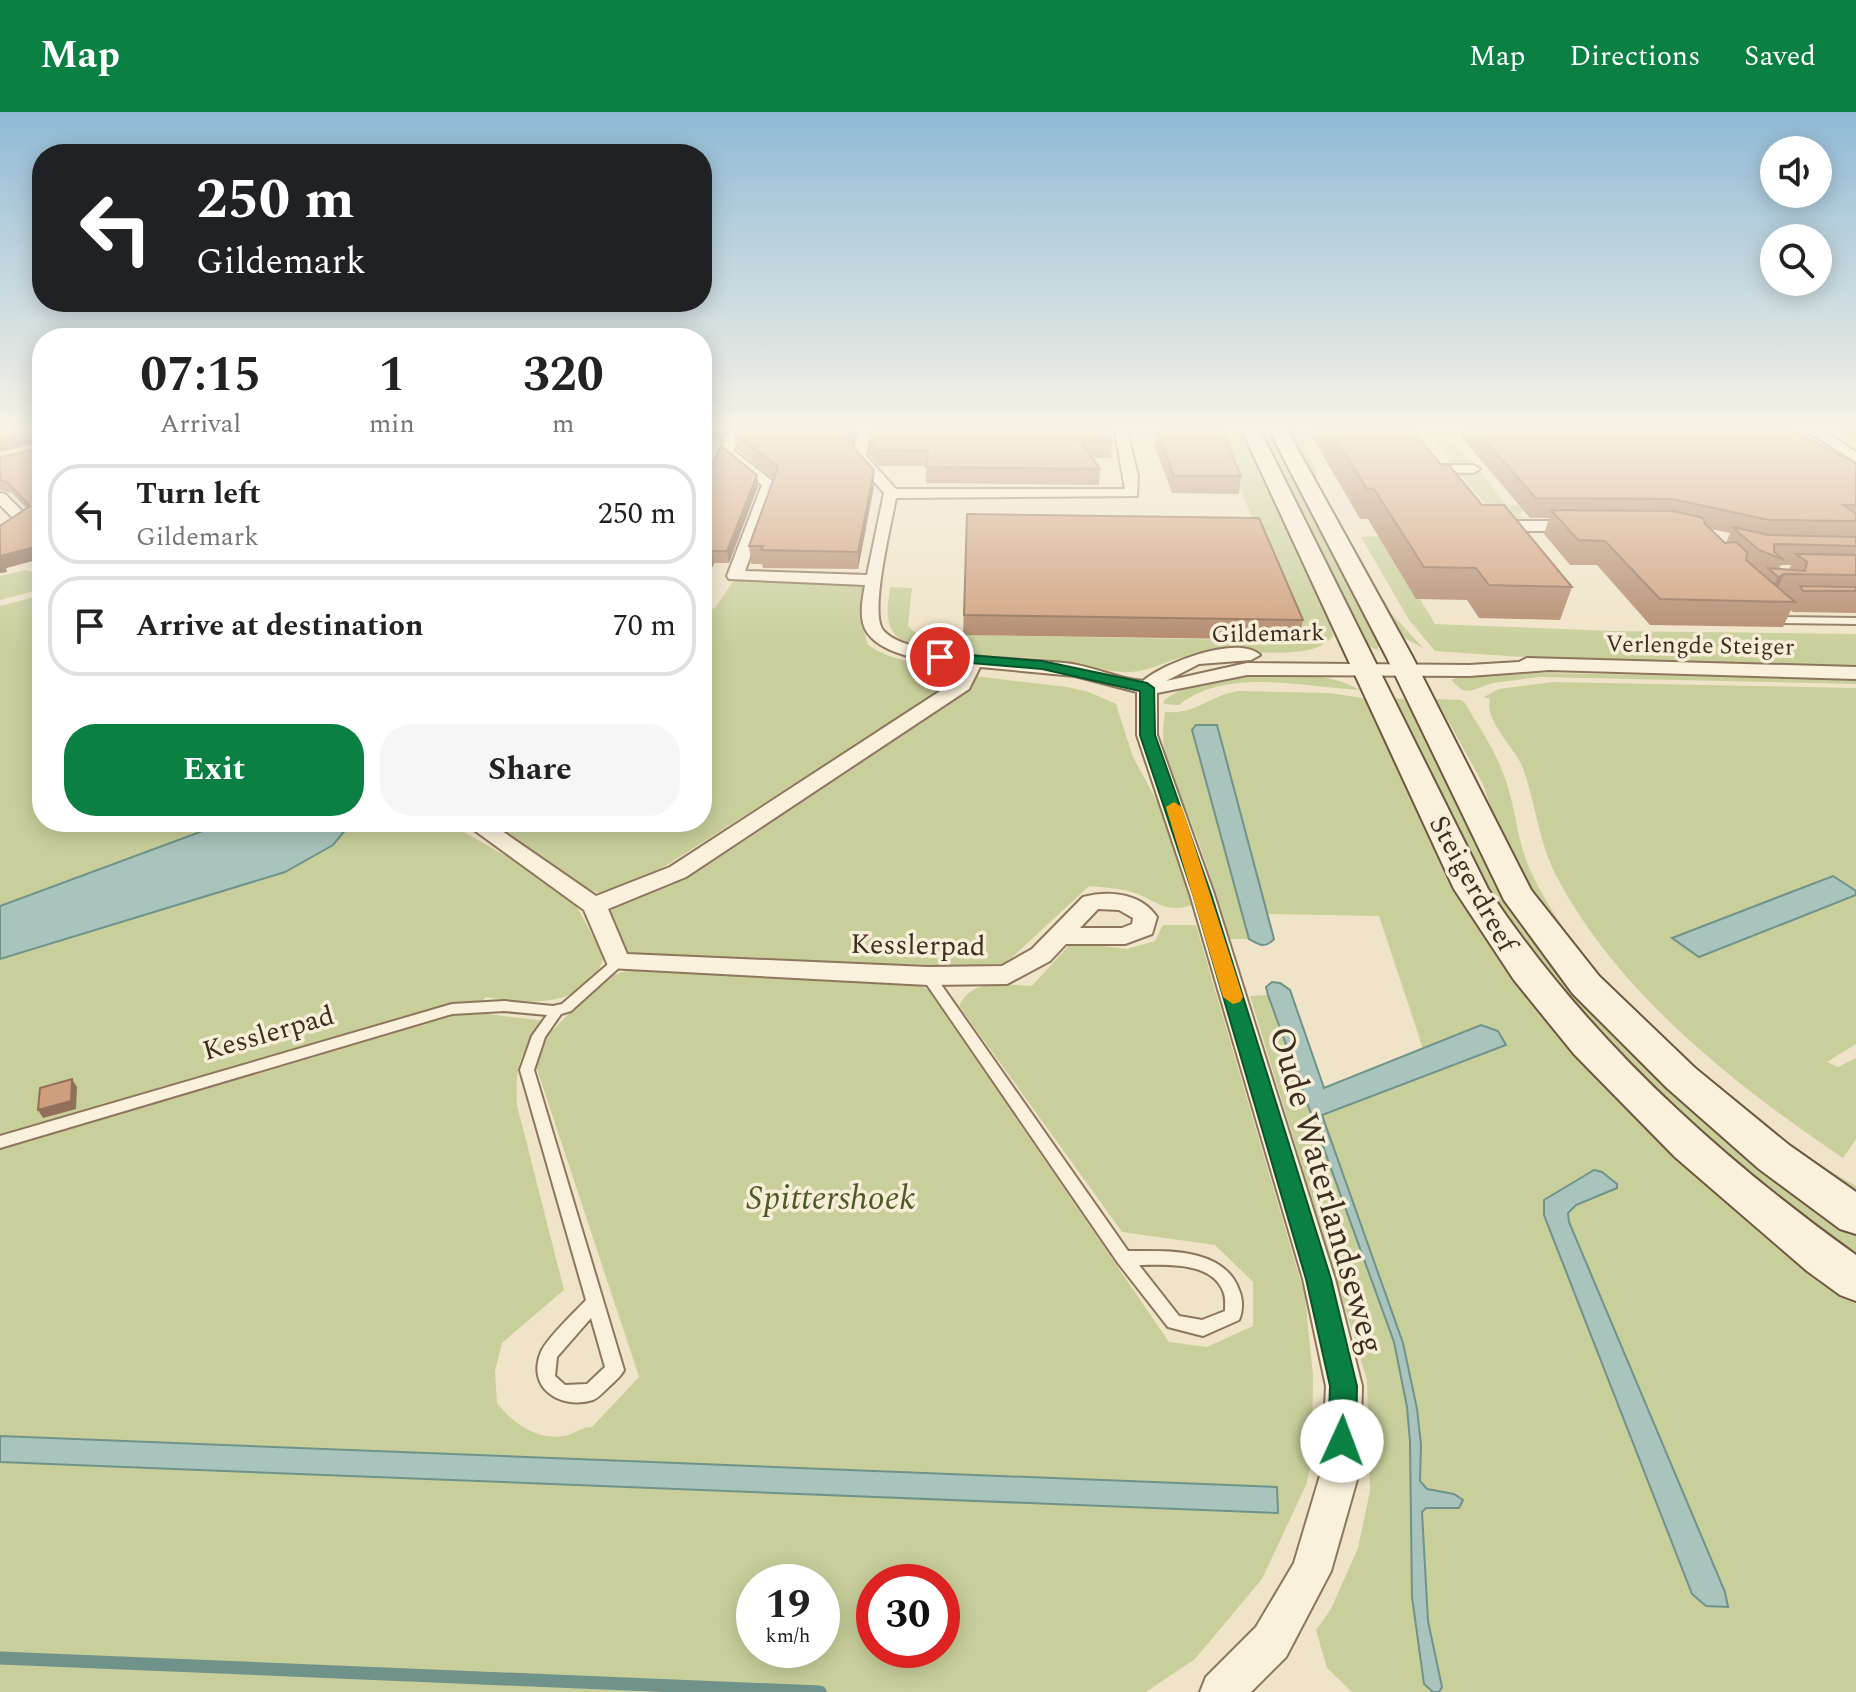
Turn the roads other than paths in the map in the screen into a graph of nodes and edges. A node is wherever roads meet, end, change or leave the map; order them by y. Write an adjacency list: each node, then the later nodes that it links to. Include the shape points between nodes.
1 (3, 500): 8 (street, via 23,520)
2 (763, 500): 9 (street, via 735,576)
3 (888, 500): 9 (street, Gildemark)
4 (1291, 500): 13 (main road, Steigerdreef)
5 (1309, 500): 13 (main road, Steigerdreef)
6 (1475, 510): 7 (street, via 1483,520 1507,525)
7 (1594, 526)
8 (0, 534)
9 (874, 580): 12 (street, Gildemark, via 870,619 876,634 910,651)
10 (1794, 620): 10 (lane, via 1772,605 1782,620); 11 (lane)
11 (1856, 621)
12 (974, 661): 15 (street, Gildemark, via 1053,667); 17 (street, via 962,685 678,872)
13 (1383, 664): 14 (street, Verlengde Steiger); 15 (street, Gildemark, via 1244,669); 23 (main road, Steigerdreef, via 1516,893 1586,985 1681,1078 1774,1157); 25 (main road, Steigerdreef, via 1471,889 1565,1023 1659,1119)
14 (1856, 673)
15 (1147, 688): 27 (street, Oude Waterlandseweg, via 1147,735 1202,894 1319,1279 1344,1386 1341,1469 1311,1571 1271,1642)
16 (488, 832): 17 (street)
17 (594, 906): 19 (street)
18 (1060, 936): 20 (street, Kesslerpad, via 1041,955 1007,975)
19 (618, 962): 20 (street, Kesslerpad); 21 (lane)
20 (928, 976): 24 (lane)
21 (557, 1010): 22 (lane, Kesslerpad, via 452,1009); 26 (lane, via 539,1036 527,1070)
22 (0, 1142)
23 (1856, 1216)
24 (1124, 1258): 24 (lane, via 1182,1260 1214,1269 1232,1290 1233,1315 1203,1328 1174,1322)
25 (1856, 1281)
26 (594, 1303): 26 (lane, via 615,1370 591,1392 562,1393 546,1379 549,1354)
27 (1221, 1692)

